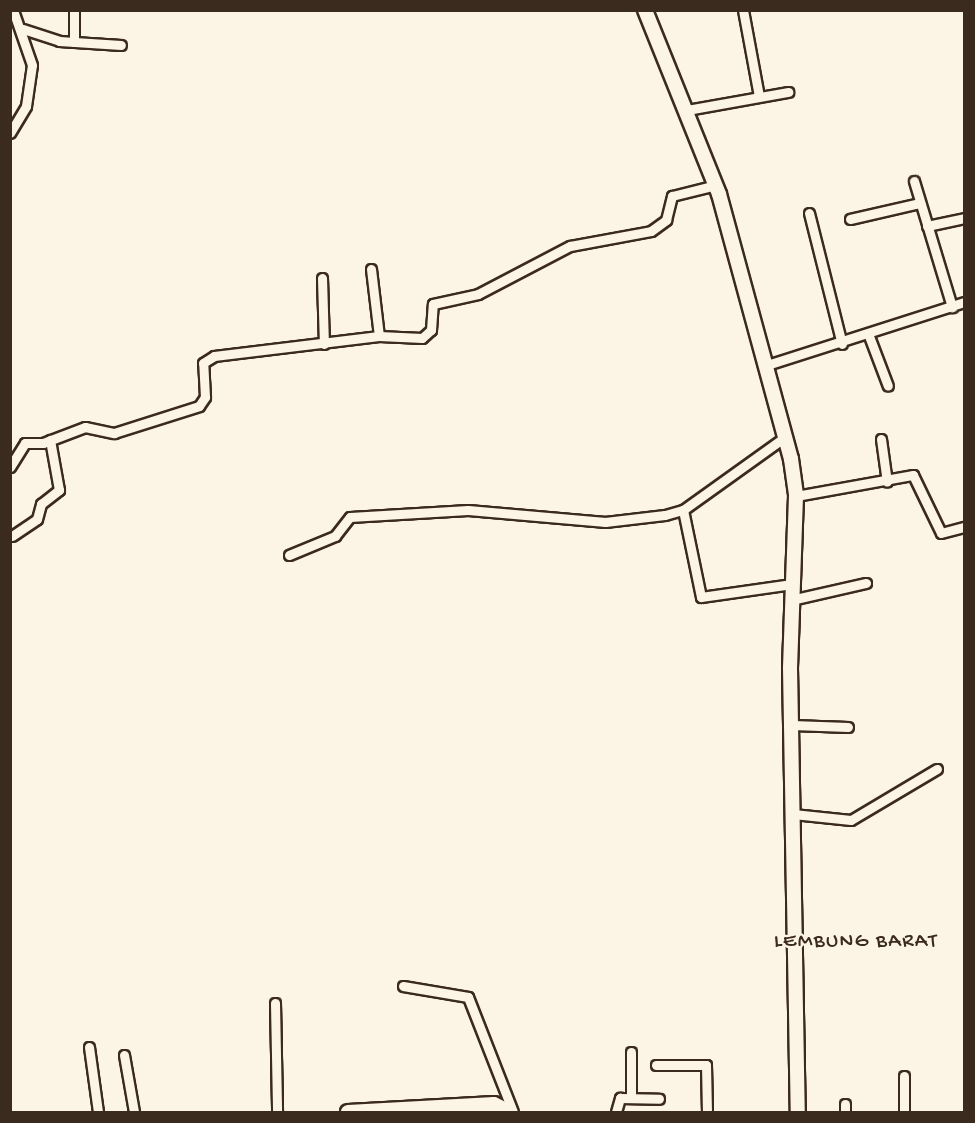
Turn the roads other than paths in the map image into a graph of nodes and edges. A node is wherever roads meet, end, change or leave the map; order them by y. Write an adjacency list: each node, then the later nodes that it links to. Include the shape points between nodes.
1 (74, 10): 6 (street)
2 (645, 10): 10 (main road)
3 (743, 10): 9 (street)
4 (12, 11): 5 (street)
5 (23, 29): 6 (street); 11 (street, via 31,50 30,90)
6 (74, 42): 7 (street)
7 (121, 45)
8 (788, 92): 9 (street)
9 (759, 96): 10 (street)
10 (687, 110): 13 (main road)
11 (10, 133)
12 (914, 181): 14 (street)
13 (716, 185): 23 (street, via 672,196 666,220 651,231 570,246 478,294 433,304 431,330 422,338); 27 (main road)
14 (920, 203): 17 (street); 18 (street)
15 (809, 213): 26 (street)
16 (964, 218): 18 (street)
17 (850, 219)
18 (927, 226): 22 (street)
19 (371, 269): 23 (street)
20 (322, 278): 25 (street)
21 (964, 302): 22 (street)
22 (952, 307): 24 (street)
23 (379, 336): 25 (street)
24 (869, 336): 26 (street); 28 (street)
25 (324, 344): 31 (street, via 214,356 203,363 205,397 199,406 114,434 85,427)
26 (842, 344): 27 (street)
27 (767, 365): 29 (main road)
28 (888, 386)
29 (785, 437): 34 (main road); 35 (street)
30 (881, 439): 33 (street)
31 (50, 440): 32 (street, via 23,444); 37 (street, via 59,490 41,504 38,519)
32 (10, 466)
33 (887, 482): 34 (street); 36 (street, via 917,477 939,531)
34 (796, 496): 40 (main road)
35 (683, 510): 38 (street, via 605,522 468,510 350,518 335,536); 40 (street, via 700,597)
36 (964, 527)
37 (12, 536)
38 (290, 555)
39 (866, 583): 41 (street)
40 (792, 584): 41 (main road)
41 (791, 600): 42 (main road)
42 (792, 726): 43 (street); 45 (main road)
43 (848, 727)
44 (937, 769): 45 (street, via 851,820)
45 (793, 814): 62 (main road)
46 (403, 986): 59 (street, via 468,997)
47 (276, 1003): 57 (street)
48 (89, 1047): 55 (street)
49 (631, 1052): 53 (street)
50 (124, 1055): 56 (street)
51 (656, 1065): 61 (street, via 706,1065)
52 (904, 1076): 63 (street)
53 (631, 1097): 54 (street); 60 (street, via 618,1100)
54 (659, 1099)
55 (98, 1113)
56 (134, 1113)
57 (277, 1113)
58 (348, 1113): 59 (main road, via 494,1104)
59 (512, 1113)
60 (616, 1113)
61 (707, 1113)
62 (798, 1113)
63 (904, 1113)

